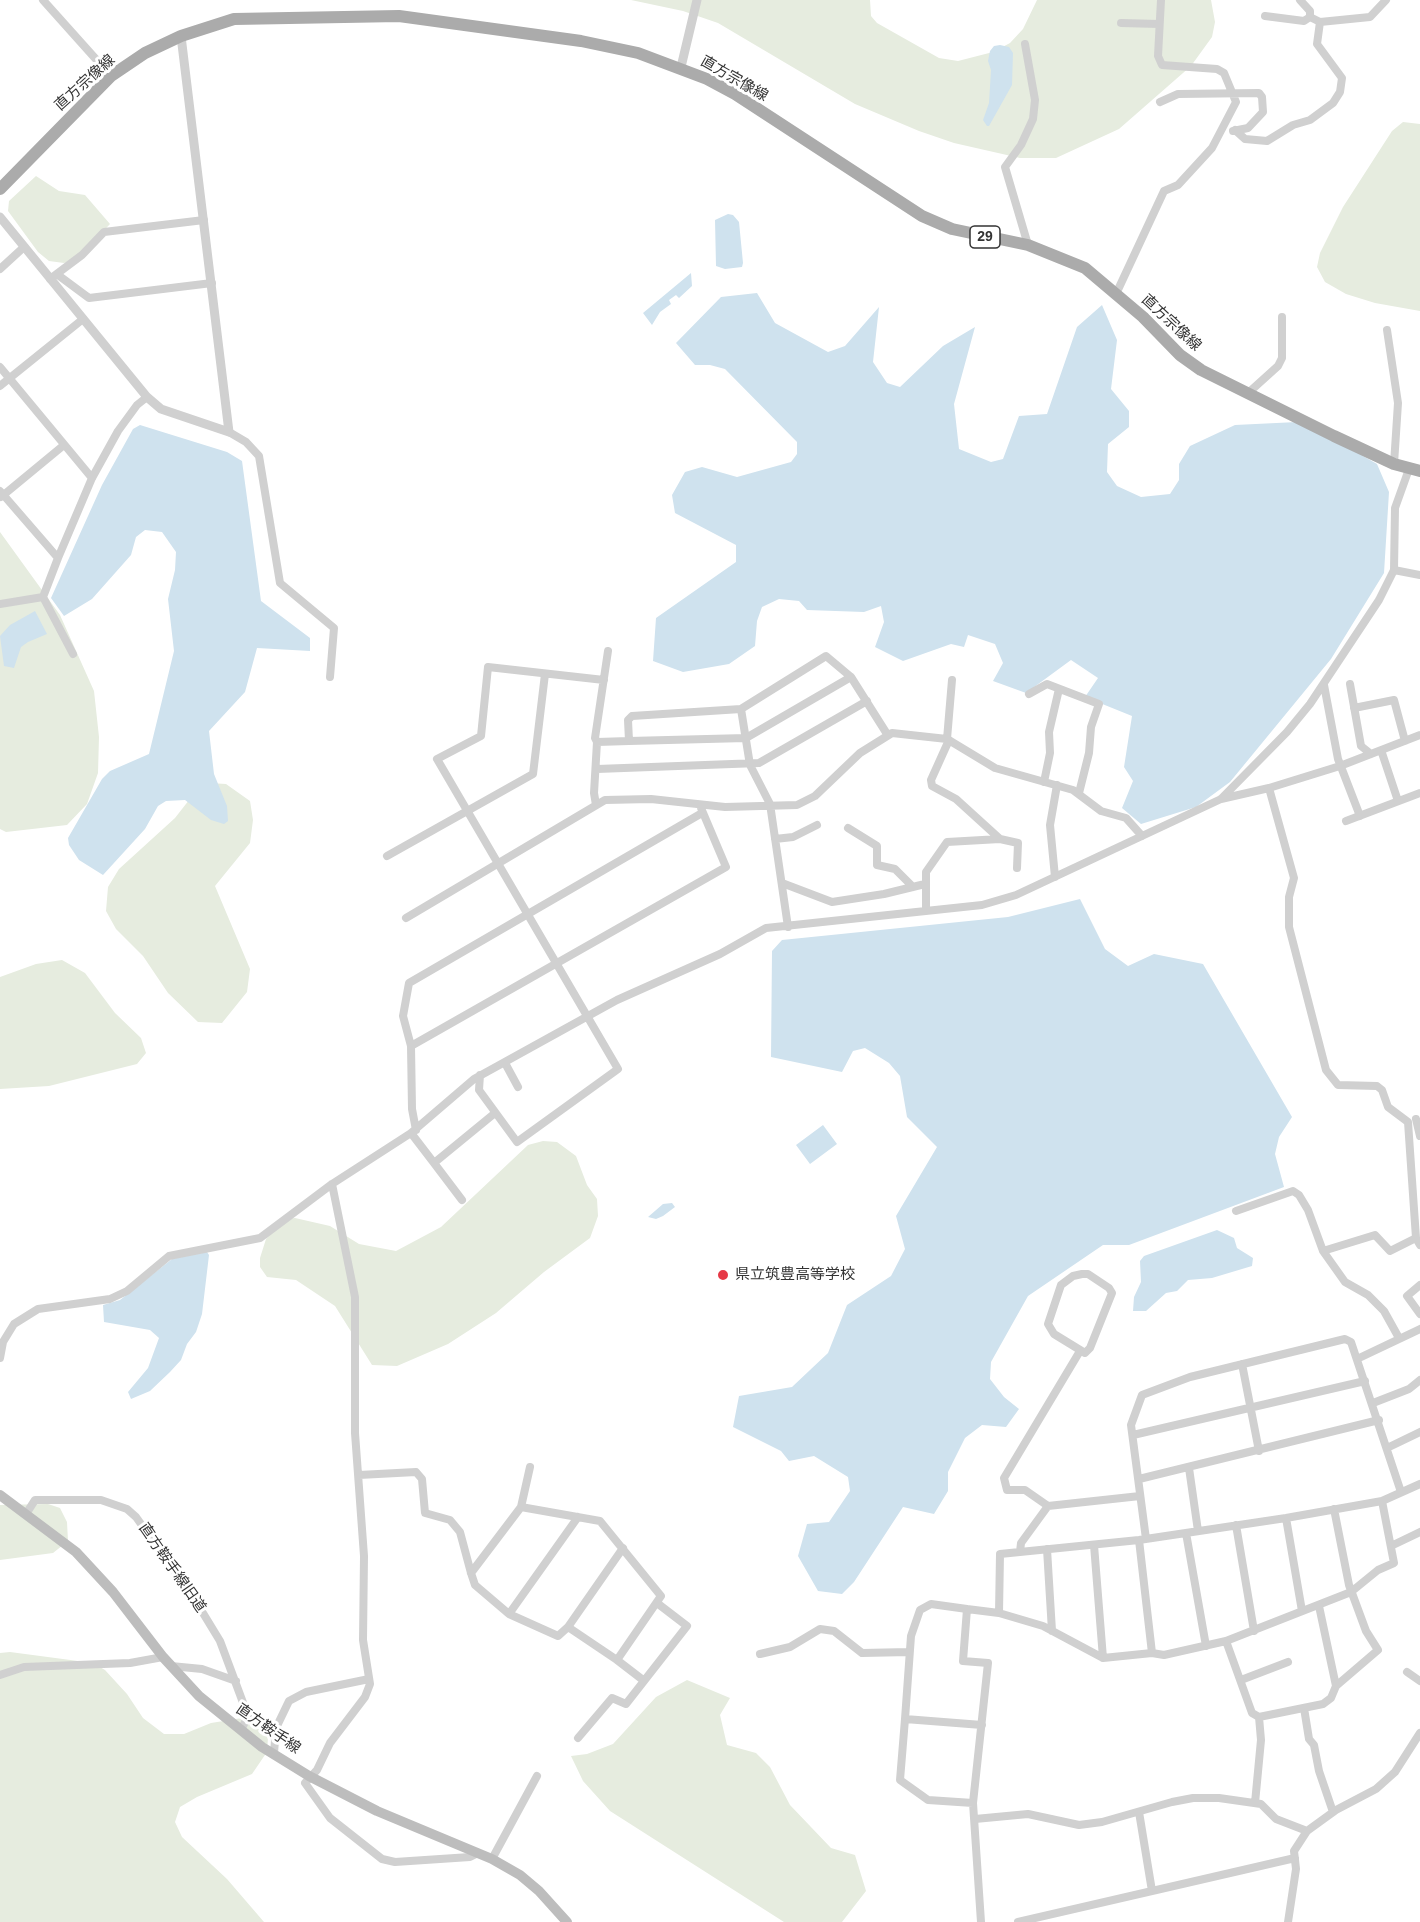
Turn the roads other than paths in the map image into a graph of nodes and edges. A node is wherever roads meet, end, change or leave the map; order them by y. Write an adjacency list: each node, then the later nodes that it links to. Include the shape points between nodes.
1 (43, 0): 14 (street)
2 (697, 0): 13 (street)
3 (1161, 0): 10 (street)
4 (1300, 0): 7 (street, via 1310,11)
5 (1386, 0): 9 (street, via 1370,17)
6 (1265, 16): 7 (street, via 1304,21)
7 (1310, 17): 9 (street)
8 (1121, 22): 10 (street)
9 (1320, 22): 17 (street, via 1317,44 1342,78 1333,103 1310,120 1267,141 1245,139)
10 (1159, 24): 15 (street, via 1158,56 1162,65 1217,69 1224,73)
11 (181, 36): 13 (main road, 直方宗像線 / 29, via 234,18 399,16 571,39); 14 (main road, 直方宗像線 / 29, via 145,53); 21 (street)
12 (1025, 44): 22 (street, via 1035,100 1033,119 1005,167)
13 (681, 67): 22 (main road, 直方宗像線 / 29, via 735,94 922,216 952,229)
14 (111, 76): 19 (main road, 直方宗像線 / 29)
15 (1233, 94): 16 (street, via 1178,94); 17 (street, via 1259,93 1263,112 1248,128); 18 (street, via 1236,102)
16 (1160, 102)
17 (1234, 130): 18 (street)
18 (1222, 132): 27 (street, via 1178,185 1164,191)
19 (0, 189)
20 (0, 217): 23 (street)
21 (204, 220): 25 (street, via 104,232); 26 (street)
22 (1028, 245): 27 (main road, 直方宗像線 / 29, via 1085,268)
23 (24, 247): 24 (street); 25 (street)
24 (0, 269)
25 (54, 277): 26 (street, via 89,298); 29 (street)
26 (212, 283): 36 (street)
27 (1116, 294): 34 (main road, 直方宗像線 / 29, via 1180,355)
28 (1282, 317): 34 (street, via 1282,358)
29 (83, 319): 32 (street); 35 (street)
30 (1387, 330): 39 (street, via 1398,403)
31 (0, 367): 32 (street)
32 (10, 378): 33 (street); 37 (street)
33 (0, 386)
34 (1247, 394): 39 (main road, 直方宗像線 / 29)
35 (147, 397): 36 (street, via 161,409); 41 (street, via 118,431)
36 (229, 432): 51 (street, via 259,456 280,583 334,628)
37 (64, 445): 41 (street); 42 (street)
38 (1420, 460): 40 (street)
39 (1394, 464): 40 (main road, 直方宗像線 / 29)
40 (1415, 470): 44 (street, via 1395,508)
41 (92, 478): 43 (street)
42 (1, 495): 43 (street)
43 (58, 558): 46 (street)
44 (1394, 570): 45 (street); 56 (street)
45 (1420, 575)
46 (43, 597): 47 (street); 49 (street)
47 (0, 604)
48 (608, 651): 53 (street)
49 (73, 654)
50 (545, 674): 53 (street); 84 (street, via 533,774); 84 (street, via 488,667 481,736 437,759)
51 (330, 677)
52 (851, 677): 59 (street); 61 (street, via 826,656); 63 (street)
53 (604, 680): 68 (street)
54 (952, 680): 65 (street)
55 (1350, 684): 60 (street)
56 (1324, 685): 72 (street); 79 (street, via 1287,732)
57 (1059, 689): 58 (street, via 1047,684); 74 (street, via 1049,732 1050,753); 77 (street, via 1099,704)
58 (1029, 694)
59 (867, 701): 62 (street); 71 (street)
60 (1354, 708): 67 (street, via 1394,700); 70 (street, via 1361,746)
61 (741, 709): 63 (street); 66 (street, via 632,716 628,720)
62 (887, 734): 65 (street); 82 (street, via 815,795 797,805)
63 (746, 738): 66 (street); 71 (street)
64 (1419, 738): 67 (street)
65 (948, 740): 74 (street, via 995,768); 92 (street, via 932,786 956,799)
66 (629, 741): 68 (street)
67 (1405, 741): 69 (street)
68 (597, 742): 73 (street)
69 (1381, 750): 70 (street); 80 (street)
70 (1371, 754): 72 (street)
71 (750, 765): 73 (street); 82 (street)
72 (1340, 766): 76 (street); 86 (street)
73 (597, 769): 83 (street)
74 (1044, 782): 75 (street)
75 (1057, 785): 77 (street); 96 (street, via 1050,825)
76 (1269, 788): 79 (street); 111 (street, via 1294,878 1288,897 1289,927 1326,1070 1338,1085 1377,1086 1388,1107)
77 (1079, 793): 90 (street, via 1101,812 1126,818)
78 (1420, 793): 80 (street)
79 (1221, 799): 90 (street)
80 (1398, 801): 86 (street)
81 (700, 804): 82 (street); 83 (street, via 651,799 605,800); 85 (street)
82 (770, 804): 91 (street)
83 (596, 805): 94 (street)
84 (466, 812): 93 (street); 94 (street)
85 (702, 813): 101 (street); 104 (street, via 726,867)
86 (1360, 816): 87 (street)
87 (1346, 821)
88 (817, 825): 91 (street, via 794,837)
89 (848, 828): 99 (street, via 877,846 877,866 895,869)
90 (1142, 836): 96 (street)
91 (775, 838): 97 (street)
92 (1000, 839): 95 (street, via 1018,843); 98 (street, via 946,842 926,872)
93 (387, 856)
94 (497, 863): 101 (street); 102 (street)
95 (1017, 868)
96 (1055, 877): 100 (street, via 982,905)
97 (782, 883): 99 (street, via 832,902); 103 (street)
98 (925, 884): 99 (street); 100 (street)
99 (913, 887)
100 (926, 911): 103 (street)
101 (527, 914): 104 (street); 106 (street, via 409,983 403,1016)
102 (406, 918)
103 (788, 927): 105 (street, via 766,928)
104 (558, 964): 105 (street); 106 (street)
105 (587, 1016): 107 (street); 110 (street, via 618,1069 517,1142)
106 (411, 1046): 112 (street)
107 (505, 1063): 108 (street); 109 (street)
108 (480, 1075): 110 (street, via 479,1090); 112 (street)
109 (518, 1087)
110 (495, 1113): 114 (street)
111 (1415, 1120): 113 (street); 118 (street)
112 (414, 1131): 114 (street); 115 (street)
113 (1420, 1136)
114 (434, 1163): 116 (street)
115 (332, 1184): 125 (street, via 260,1238 169,1256 127,1291 110,1299 38,1309 14,1324 3,1342); 139 (street, via 355,1297 355,1433)
116 (462, 1200)
117 (1236, 1211): 119 (street, via 1293,1191 1308,1210)
118 (1418, 1242): 119 (street, via 1390,1251 1375,1235)
119 (1323, 1251): 123 (street, via 1345,1282 1368,1295 1384,1311)
120 (1420, 1285): 121 (street, via 1407,1296)
121 (1420, 1314)
122 (1420, 1329): 123 (street)
123 (1399, 1338): 126 (street)
124 (1080, 1350): 124 (street, via 1054,1334 1048,1324 1061,1285 1082,1274 1112,1293 1090,1347 1085,1353); 146 (street, via 1004,1478 1007,1490 1025,1490)
125 (0, 1358)
126 (1357, 1359): 127 (street, via 1351,1342 1345,1339); 129 (street)
127 (1242, 1364): 131 (street); 134 (street, via 1142,1395 1131,1425)
128 (1420, 1380): 130 (street, via 1410,1389)
129 (1365, 1381): 130 (street); 131 (street)
130 (1372, 1403): 132 (street)
131 (1251, 1408): 134 (street); 136 (street)
132 (1379, 1420): 135 (street); 136 (street)
133 (1420, 1432): 135 (street)
134 (1133, 1435): 140 (street)
135 (1387, 1448): 142 (street)
136 (1259, 1451): 138 (street)
137 (530, 1467): 147 (street)
138 (1189, 1468): 140 (street); 153 (street)
139 (359, 1475): 162 (street, via 416,1472 422,1479 425,1513 450,1520 460,1532); 184 (street, via 364,1556 363,1640)
140 (1139, 1479): 144 (street)
141 (1420, 1484): 142 (street)
142 (1401, 1492): 145 (street)
143 (0, 1495): 149 (main road, 直方鞍手線)
144 (1140, 1496): 146 (street); 156 (street)
145 (1382, 1501): 148 (street); 158 (street)
146 (1048, 1506): 161 (street, via 1021,1543)
147 (520, 1507): 150 (street); 162 (street)
148 (1334, 1509): 151 (street); 163 (street)
149 (26, 1514): 180 (main road, 直方鞍手線, via 76,1552); 187 (street, 直方鞍手線旧道, via 35,1500 102,1500 127,1509 148,1532 208,1620)
150 (578, 1518): 159 (street, via 600,1521); 169 (street)
151 (1286, 1518): 152 (street); 167 (street)
152 (1236, 1525): 153 (street); 172 (street)
153 (1198, 1531): 155 (street)
154 (1420, 1532): 158 (street)
155 (1186, 1533): 156 (street); 174 (street)
156 (1142, 1540): 157 (street); 176 (street)
157 (1094, 1545): 160 (street); 178 (street)
158 (1391, 1546): 163 (street, via 1394,1563)
159 (623, 1548): 164 (street, via 661,1596); 170 (street)
160 (1047, 1550): 161 (street); 171 (street)
161 (1020, 1552): 168 (street, via 1000,1554)
162 (471, 1573): 169 (street, via 475,1585)
163 (1353, 1590): 165 (street); 189 (street, via 1366,1631 1378,1650)
164 (657, 1603): 179 (street); 185 (street, via 687,1626)
165 (1319, 1606): 167 (street); 189 (street)
166 (967, 1609): 168 (street); 175 (street, via 931,1604 920,1610); 193 (street, via 963,1661 988,1663)
167 (1302, 1611): 172 (street)
168 (999, 1612): 171 (street)
169 (508, 1614): 170 (street, via 558,1636)
170 (568, 1627): 179 (street)
171 (1052, 1631): 178 (street)
172 (1254, 1631): 173 (street)
173 (1226, 1641): 174 (street); 186 (street)
174 (1206, 1646): 176 (street, via 1164,1656)
175 (909, 1652): 177 (street, via 862,1653 834,1631 819,1629 790,1647); 192 (street)
176 (1152, 1653): 178 (street)
177 (760, 1654)
178 (1103, 1658)
179 (617, 1660): 185 (street)
180 (167, 1661): 183 (street, via 24,1667); 187 (street, via 202,1668); 194 (main road, 直方鞍手線, via 199,1696)
181 (1288, 1662): 186 (street)
182 (1407, 1672): 188 (street)
183 (0, 1675)
184 (369, 1679): 197 (street, via 306,1692 290,1701 276,1728); 198 (street, via 366,1697)
185 (644, 1680): 196 (street, via 626,1704 612,1698)
186 (1241, 1680): 191 (street, via 1252,1713)
187 (236, 1681): 194 (street, 直方鞍手線旧道, via 248,1716)
188 (1420, 1682)
189 (1336, 1686): 190 (street, via 1323,1704)
190 (1304, 1708): 191 (street); 203 (street, via 1309,1739)
191 (1259, 1717): 201 (street, via 1261,1740)
192 (905, 1719): 193 (street); 200 (street, via 900,1780 928,1800)
193 (982, 1725): 200 (street)
194 (241, 1730): 197 (main road, 直方鞍手線)
195 (1420, 1733): 203 (street, via 1395,1772 1376,1789)
196 (578, 1738)
197 (274, 1753): 198 (main road, 直方鞍手線)
198 (309, 1776): 206 (main road, 直方鞍手線, via 377,1811); 206 (street, via 304,1783 330,1818 382,1859 394,1862 470,1857)
199 (537, 1776): 208 (street)
200 (973, 1803): 204 (street)
201 (1255, 1803): 202 (street, via 1193,1798); 205 (street, via 1276,1820)
202 (1139, 1812): 204 (street, via 1079,1825 1028,1814); 209 (street)
203 (1333, 1812): 205 (street)
204 (975, 1819): 211 (street)
205 (1307, 1831): 207 (street, via 1294,1851)
206 (478, 1853): 208 (main road, 直方鞍手線)
207 (1295, 1858): 209 (street); 213 (street)
208 (492, 1859): 210 (main road, 直方鞍手線, via 520,1875)
209 (1152, 1891): 212 (street)
210 (567, 1922)
211 (981, 1922)
212 (1018, 1922)
213 (1288, 1922)

